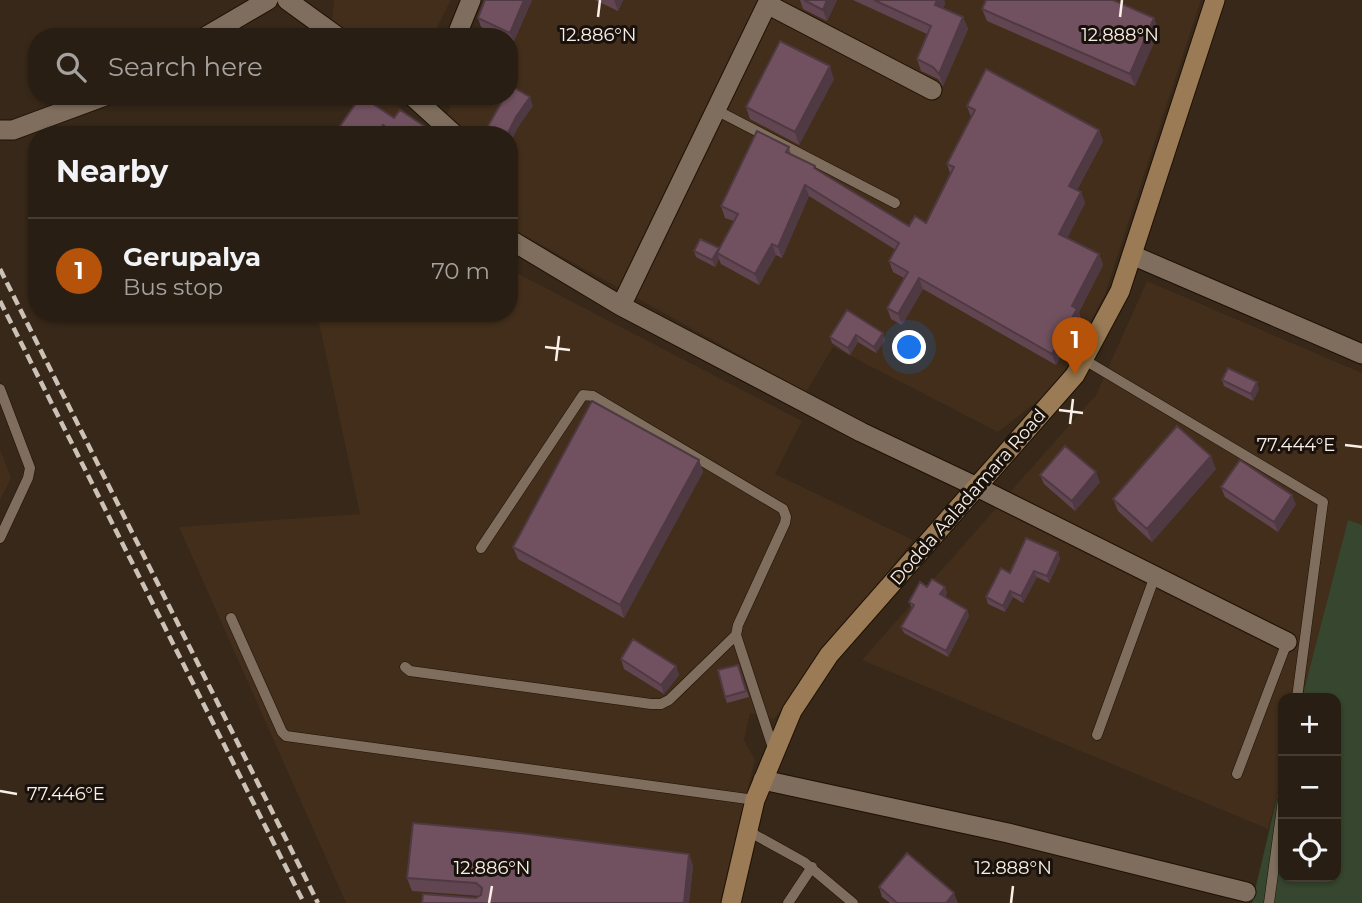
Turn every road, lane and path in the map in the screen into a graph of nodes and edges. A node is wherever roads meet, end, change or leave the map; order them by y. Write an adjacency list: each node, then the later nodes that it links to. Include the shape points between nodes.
1 (268, 0): 6 (street)
2 (287, 0): 7 (street)
3 (471, 0): 8 (street)
4 (1215, 0): 17 (main road, Dodda Aaladamara Road)
5 (768, 2): 9 (street); 12 (street)
6 (220, 28)
7 (326, 28)
8 (460, 28)
9 (932, 90)
10 (80, 105): 14 (street, via 13,130)
11 (428, 105): 13 (street)
12 (716, 110): 15 (lane); 18 (street)
13 (447, 126)
14 (0, 130)
15 (895, 203)
16 (518, 244): 18 (street)
17 (1132, 255): 19 (street); 20 (main road, Dodda Aaladamara Road, via 1120,291)
18 (621, 306): 22 (street, via 861,432)
19 (1362, 354)
20 (1083, 359): 22 (main road, Dodda Aaladamara Road, via 1075,375); 30 (lane, via 1323,502)
21 (0, 389): 23 (lane, via 30,468)
22 (977, 486): 25 (street); 32 (main road, Dodda Aaladamara Road, via 829,655 792,711)
23 (0, 538)
24 (481, 548): 27 (lane, via 580,397 593,396 785,512 785,523)
25 (1155, 576): 28 (street); 31 (lane)
26 (231, 618): 35 (lane, via 286,736)
27 (736, 635): 29 (lane, via 661,704); 32 (lane)
28 (1287, 642): 33 (lane)
29 (405, 667)
30 (1298, 693)
31 (1097, 735)
32 (774, 751): 34 (main road, Dodda Aaladamara Road)
33 (1237, 774)
34 (763, 780): 35 (main road, Dodda Aaladamara Road); 39 (street, via 1008,833)
35 (755, 800): 37 (main road, Dodda Aaladamara Road)
36 (1280, 819): 43 (lane)
37 (748, 831): 38 (lane); 40 (main road, Dodda Aaladamara Road)
38 (812, 867): 41 (lane); 42 (lane)
39 (1246, 892)
40 (731, 903)
41 (788, 903)
42 (853, 903)
43 (1269, 903)

